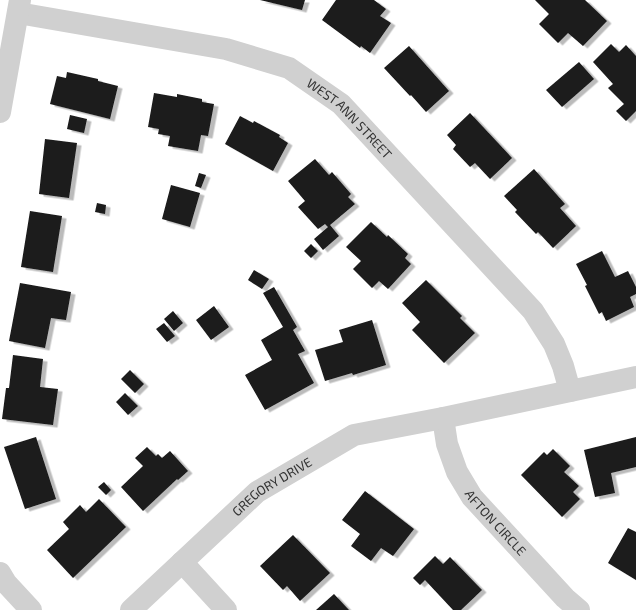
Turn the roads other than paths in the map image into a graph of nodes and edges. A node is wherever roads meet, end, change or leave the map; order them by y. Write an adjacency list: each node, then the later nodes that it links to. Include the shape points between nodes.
1 (19, 6): 2 (street); 4 (street, WEST ANN STREET, via 226,49 289,68 341,104 533,311 554,344)
2 (0, 112)
3 (636, 376): 4 (street, GREGORY DRIVE)
4 (570, 391): 5 (street, GREGORY DRIVE)
5 (443, 418): 6 (street, GREGORY DRIVE, via 354,435 257,492); 11 (street, AFTON CIRCLE, via 447,444 457,472 472,496)
6 (182, 562): 9 (street, GREGORY DRIVE); 10 (street)
7 (0, 573): 8 (street)
8 (31, 610)
9 (131, 610)
10 (226, 610)
11 (578, 610)

